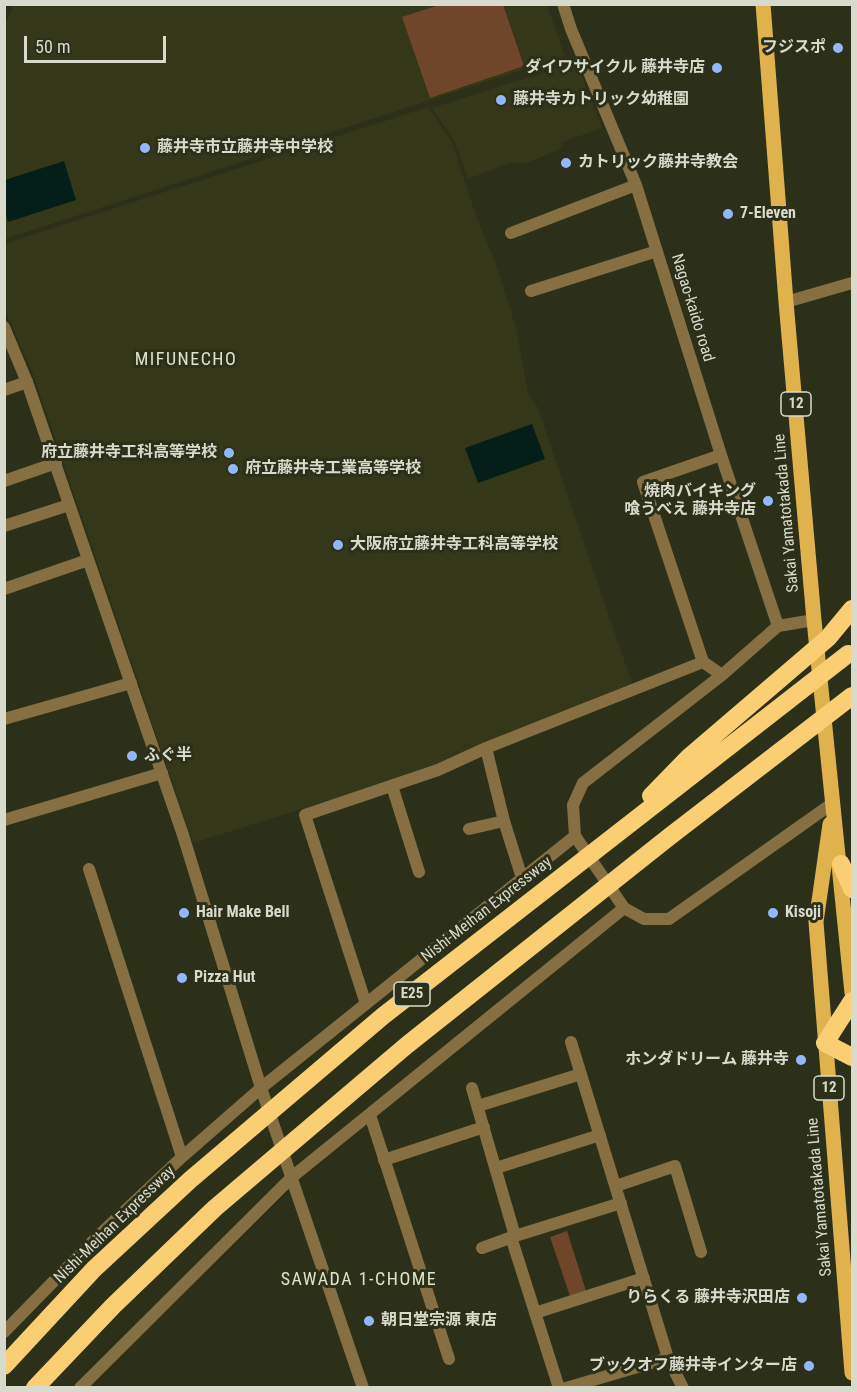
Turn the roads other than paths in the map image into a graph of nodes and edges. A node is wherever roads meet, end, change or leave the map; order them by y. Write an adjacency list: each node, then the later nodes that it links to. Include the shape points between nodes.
1 (563, 4): 3 (street, Nagao-kaido road)
2 (763, 4): 8 (main road, Sakai Yamatotakada Line / 12)
3 (636, 185): 4 (street); 5 (street, Nagao-kaido road)
4 (511, 233)
5 (657, 251): 7 (street); 12 (street, Nagao-kaido road)
6 (852, 283): 8 (street)
7 (531, 291)
8 (786, 302): 20 (main road, Sakai Yamatotakada Line / 12)
9 (4, 327): 10 (street)
10 (27, 382): 11 (street); 13 (street)
11 (4, 390)
12 (720, 455): 21 (street, Nagao-kaido road); 23 (street, via 643,482)
13 (56, 464): 14 (street); 15 (street)
14 (4, 481)
15 (69, 505): 16 (street); 17 (street)
16 (4, 526)
17 (88, 560): 18 (street); 25 (street)
18 (4, 590)
19 (852, 609): 36 (highway, bridge, via 828,638 689,757)
20 (814, 620): 21 (street); 31 (main road, Sakai Yamatotakada Line / 12)
21 (778, 626): 24 (street)
22 (850, 652): 36 (highway, Nishi-Meihan Expressway / E25, bridge)
23 (703, 662): 24 (street); 28 (street)
24 (722, 675): 35 (street, via 583,783 573,805)
25 (131, 683): 27 (street); 29 (street)
26 (852, 696): 73 (highway, E25, bridge, via 389,1059 215,1208)
27 (4, 719)
28 (486, 748): 30 (street); 33 (street)
29 (162, 773): 32 (street); 50 (street)
30 (392, 786): 39 (street); 45 (street, via 305,815)
31 (833, 803): 37 (main road, Sakai Yamatotakada Line / 12); 42 (street, via 669,919 644,919); 47 (main road, Sakai Yamatotakada Line / 12, via 816,922)
32 (4, 820)
33 (504, 821): 34 (street); 40 (street)
34 (469, 829)
35 (575, 836): 40 (street); 42 (street)
36 (604, 845): 71 (highway, Nishi-Meihan Expressway / E25, bridge, via 383,1016 190,1180 94,1269)
37 (841, 864): 41 (highway); 43 (main road, Sakai Yamatotakada Line / 12)
38 (89, 869): 56 (street)
39 (419, 872)
40 (522, 878): 45 (street)
41 (852, 889)
42 (624, 908): 53 (street)
43 (852, 993)
44 (852, 1001): 47 (highway)
45 (366, 1004): 50 (street)
46 (571, 1042): 49 (street)
47 (825, 1042): 48 (highway); 72 (main road, Sakai Yamatotakada Line / 12)
48 (852, 1057)
49 (581, 1074): 52 (street); 55 (street)
50 (261, 1088): 56 (street); 59 (street)
51 (472, 1088): 52 (street)
52 (478, 1106): 54 (street)
53 (370, 1115): 57 (street); 59 (street)
54 (484, 1127): 57 (street); 58 (street)
55 (600, 1134): 58 (street); 60 (street)
56 (182, 1157): 68 (street)
57 (384, 1160): 70 (street)
58 (496, 1168): 62 (street)
59 (292, 1178): 74 (street); 75 (street)
60 (616, 1186): 61 (street); 64 (street, via 675,1166)
61 (621, 1203): 62 (street); 65 (street)
62 (513, 1236): 63 (street); 67 (street)
63 (482, 1248)
64 (701, 1252)
65 (644, 1278): 67 (street); 69 (street)
66 (4, 1313): 68 (street)
67 (535, 1313): 76 (street)
68 (7, 1329)
69 (668, 1358): 77 (street); 78 (street)
70 (448, 1359)
71 (4, 1366)
72 (852, 1374)
73 (35, 1388)
74 (80, 1388)
75 (363, 1388)
76 (559, 1388)
77 (566, 1388)
78 (684, 1388)

